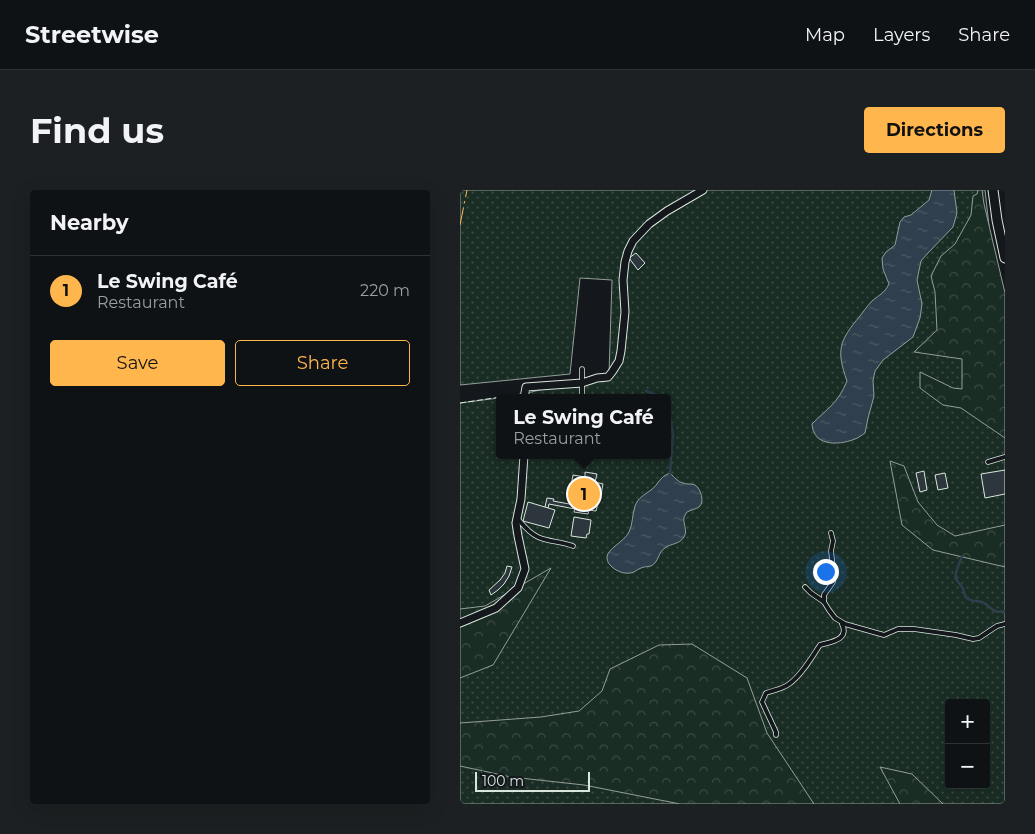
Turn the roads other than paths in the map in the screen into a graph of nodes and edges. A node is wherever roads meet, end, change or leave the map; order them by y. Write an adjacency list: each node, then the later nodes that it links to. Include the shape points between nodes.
1 (703, 190): 5 (street, via 649,224 633,241 625,262 625,312 619,361 608,377)
2 (993, 190): 3 (street)
3 (1005, 258)
4 (582, 369): 5 (lane)
5 (582, 383): 6 (street, via 526,387); 7 (lane)
6 (525, 394)
7 (582, 394)
8 (1005, 457): 10 (lane)
9 (524, 459): 11 (street)
10 (988, 462)
11 (517, 518): 13 (lane, via 536,537); 17 (street, via 526,569 518,588 496,608)
12 (831, 533): 15 (lane, via 834,576 824,595)
13 (573, 546)
14 (806, 587): 15 (lane)
15 (824, 602): 16 (lane)
16 (841, 622): 18 (lane, via 884,635 898,628 914,628 973,639); 19 (lane, via 844,628 840,638 820,645 790,684 766,693 762,702)
17 (460, 623)
18 (1005, 624)
19 (776, 735)

